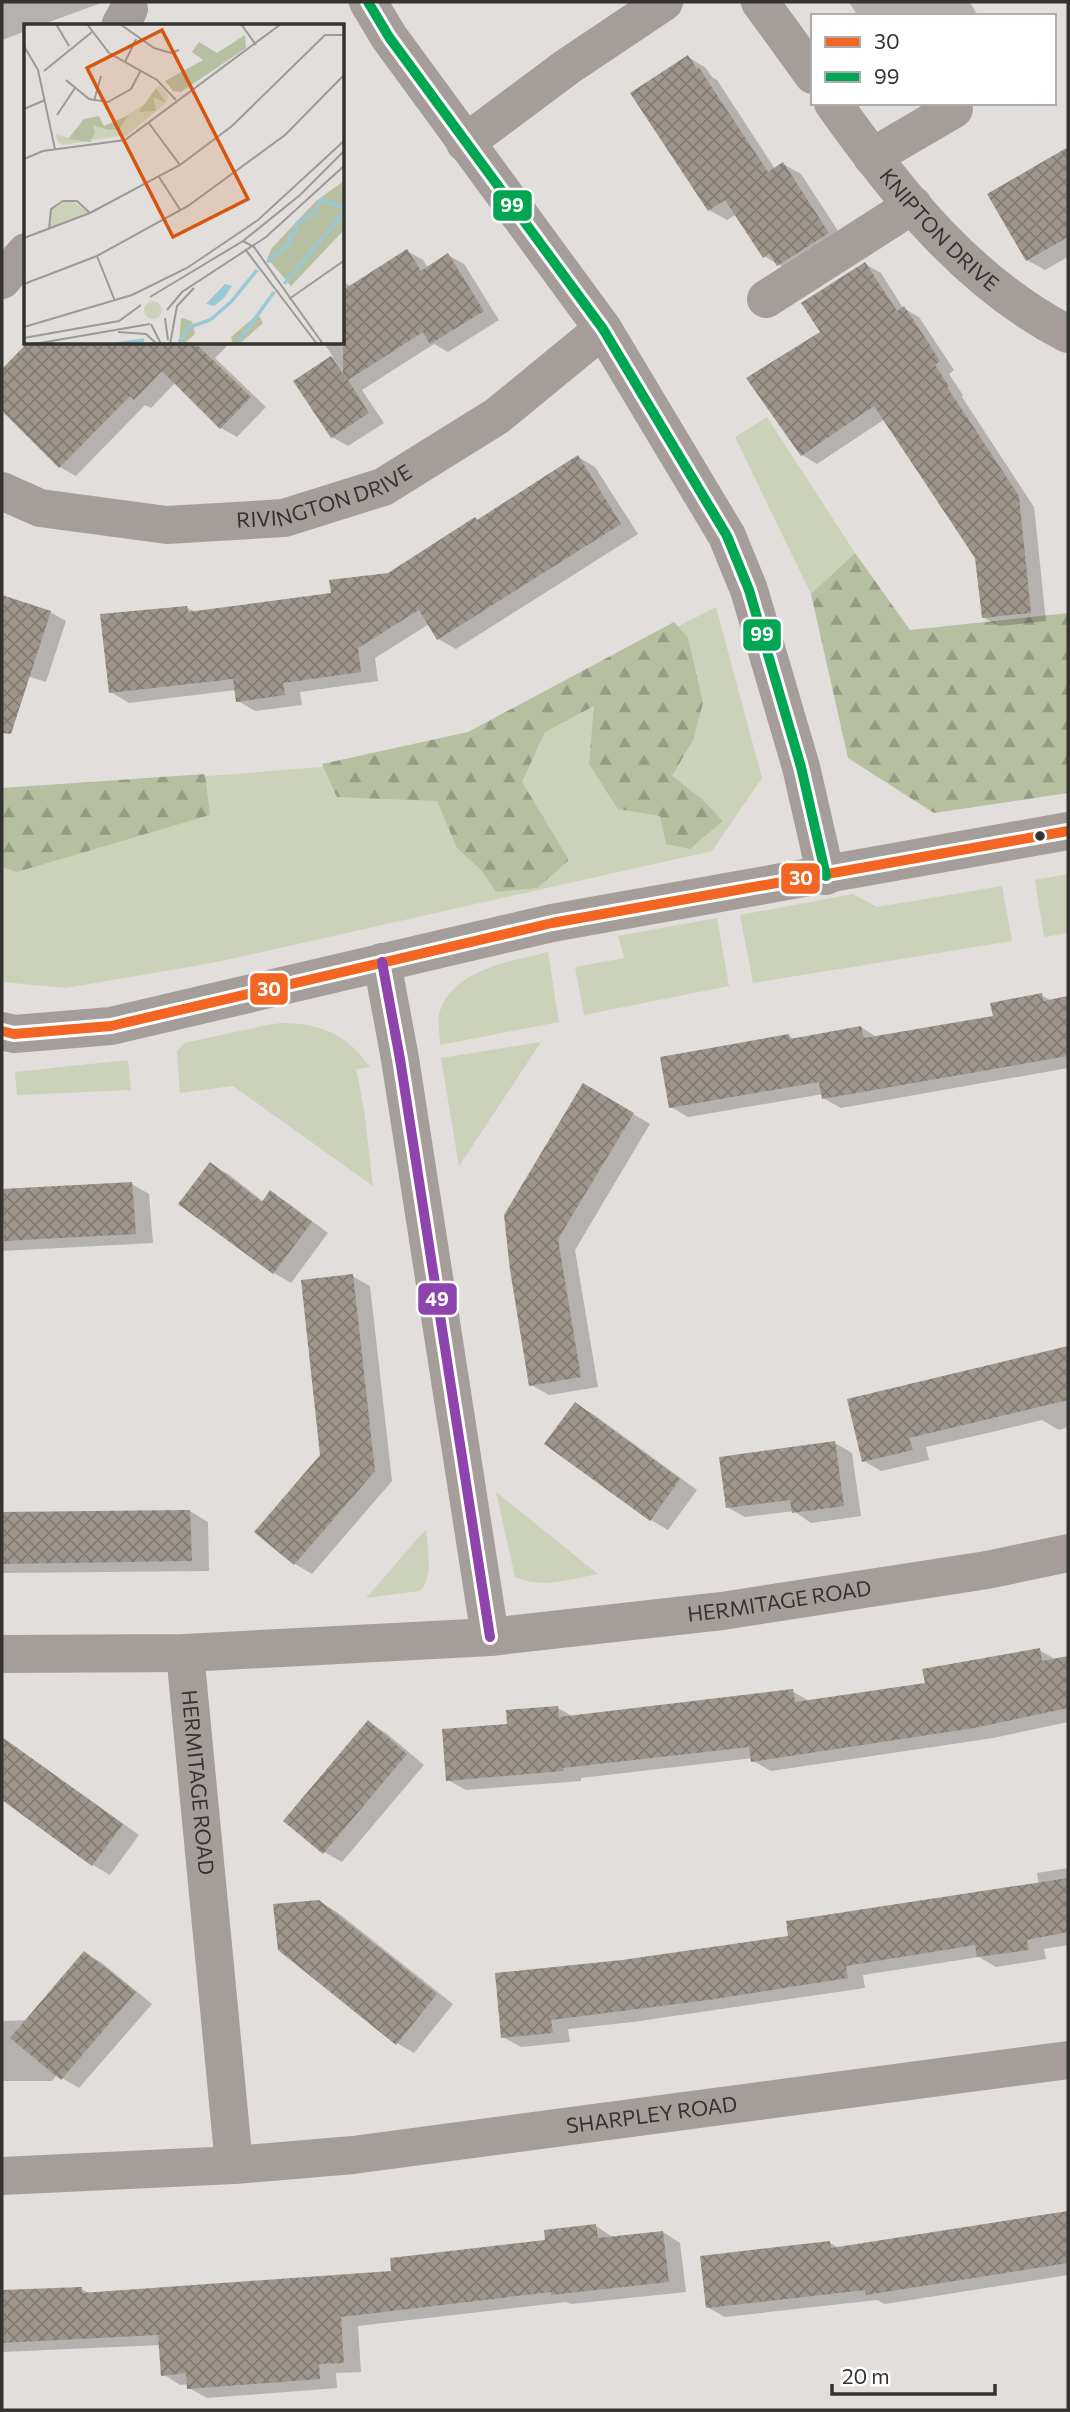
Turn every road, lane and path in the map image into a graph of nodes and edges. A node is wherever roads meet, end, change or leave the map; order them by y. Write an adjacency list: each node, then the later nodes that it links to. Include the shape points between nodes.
1 (368, 2): 7 (street)
2 (664, 2): 7 (street)
3 (760, 2): 4 (street)
4 (811, 72)
5 (834, 105): 8 (street, KNIPTON DRIVE)
6 (954, 109): 8 (street)
7 (465, 143): 13 (street)
8 (872, 157): 9 (street, KNIPTON DRIVE)
9 (913, 205): 12 (street); 14 (street, KNIPTON DRIVE, via 991,283)
10 (24, 254): 11 (street)
11 (2, 280)
12 (766, 299)
13 (603, 329): 15 (street, RIVINGTON DRIVE, via 497,416 383,487 284,518 167,525 40,508); 17 (street, via 727,536 749,590 801,766)
14 (1068, 334)
15 (2, 491)
16 (1068, 831): 17 (street)
17 (826, 876): 18 (street, via 552,923)
18 (382, 962): 19 (street, via 111,1026 14,1034); 21 (street)
19 (2, 1031)
20 (1068, 1553): 21 (street, HERMITAGE ROAD, via 722,1611)
21 (490, 1637): 22 (street, HERMITAGE ROAD)
22 (185, 1653): 23 (street, HERMITAGE ROAD); 25 (street, HERMITAGE ROAD)
23 (2, 1654)
24 (1068, 2060): 25 (street, SHARPLEY ROAD, via 353,2155)
25 (234, 2165): 26 (street, SHARPLEY ROAD)
26 (2, 2176)

